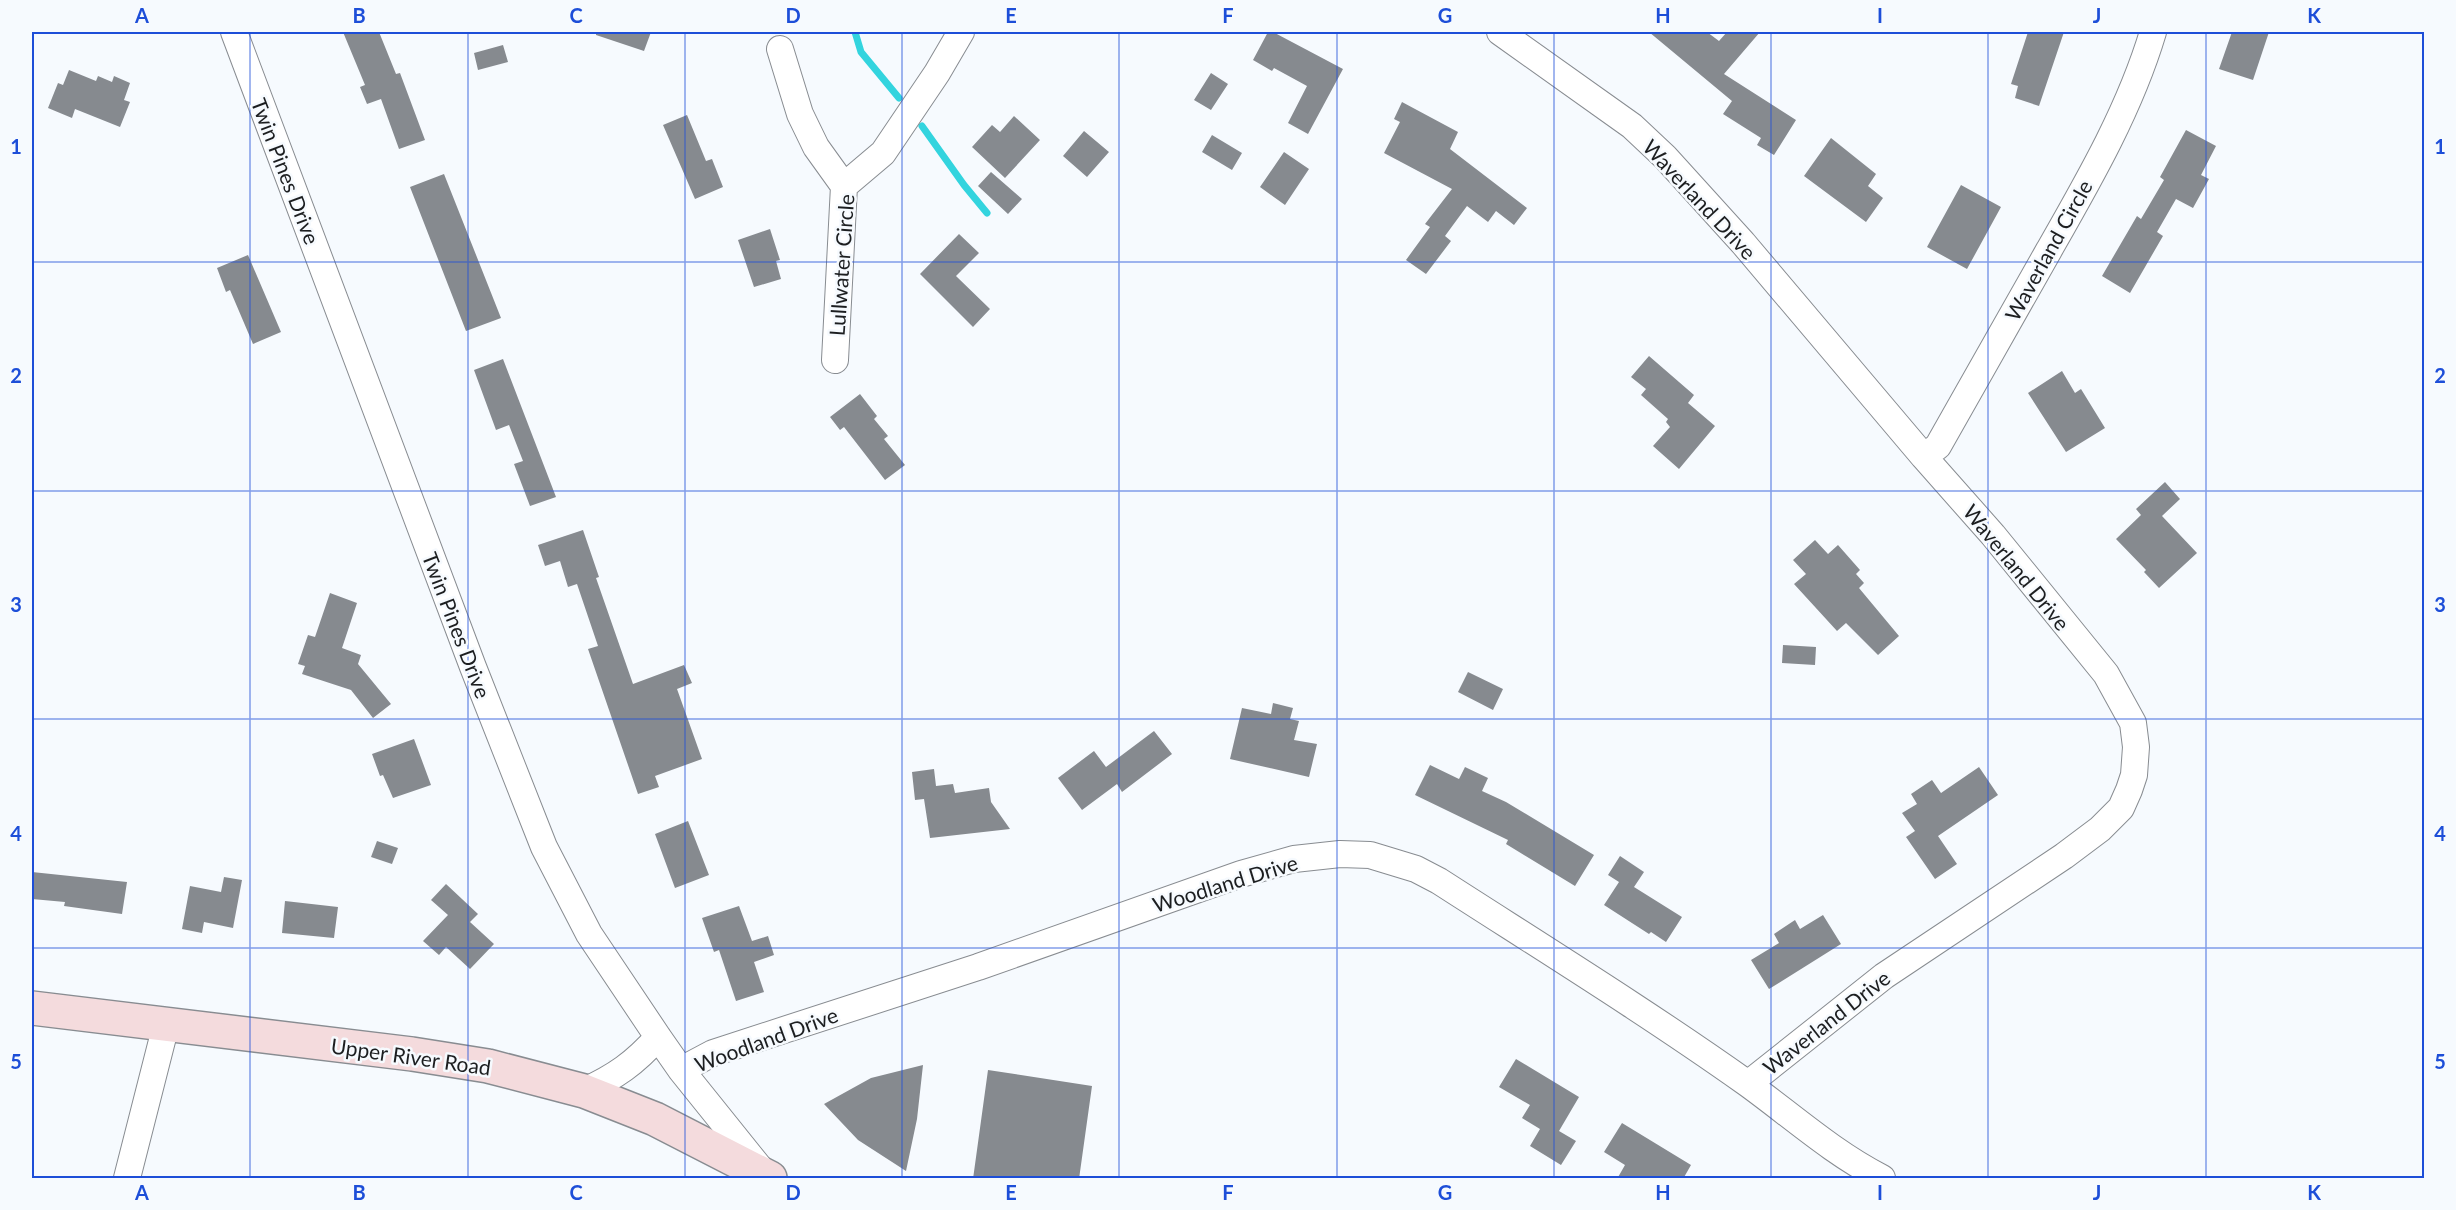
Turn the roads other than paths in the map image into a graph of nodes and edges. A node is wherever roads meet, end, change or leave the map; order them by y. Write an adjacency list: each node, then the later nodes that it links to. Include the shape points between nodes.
1 (234, 32): 11 (street, Twin Pines Drive, via 472,667 544,847 589,934)
2 (962, 32): 6 (street, Lullwater Circle, via 883,153)
3 (1500, 32): 8 (street, Waverland Drive, via 1632,126 1665,157)
4 (2153, 32): 8 (street, Waverland Circle, via 2127,103 2077,201 1938,446)
5 (780, 49): 6 (street, via 800,114 816,147)
6 (844, 186): 7 (street, Lullwater Circle)
7 (835, 360)
8 (1924, 457): 13 (street, Waverland Drive, via 1993,534 2106,674 2133,723 2134,775 2121,808 2100,829 1884,976)
9 (32, 1008): 10 (street, Upper River Road)
10 (166, 1025): 14 (street, Upper River Road, via 412,1054 488,1066); 16 (street)
11 (658, 1037): 12 (street, Twin Pines Drive); 14 (street, via 636,1062)
12 (681, 1070): 13 (street, Woodland Drive, via 712,1053 978,967 1241,874 1294,859 1340,854 1394,861 1439,881); 15 (street, Twin Pines Drive)
13 (1748, 1084): 17 (street, Woodland Drive, via 1855,1164)
14 (584, 1091): 15 (street, Upper River Road, via 655,1119)
15 (768, 1177)
16 (127, 1179)
17 (1882, 1179)

